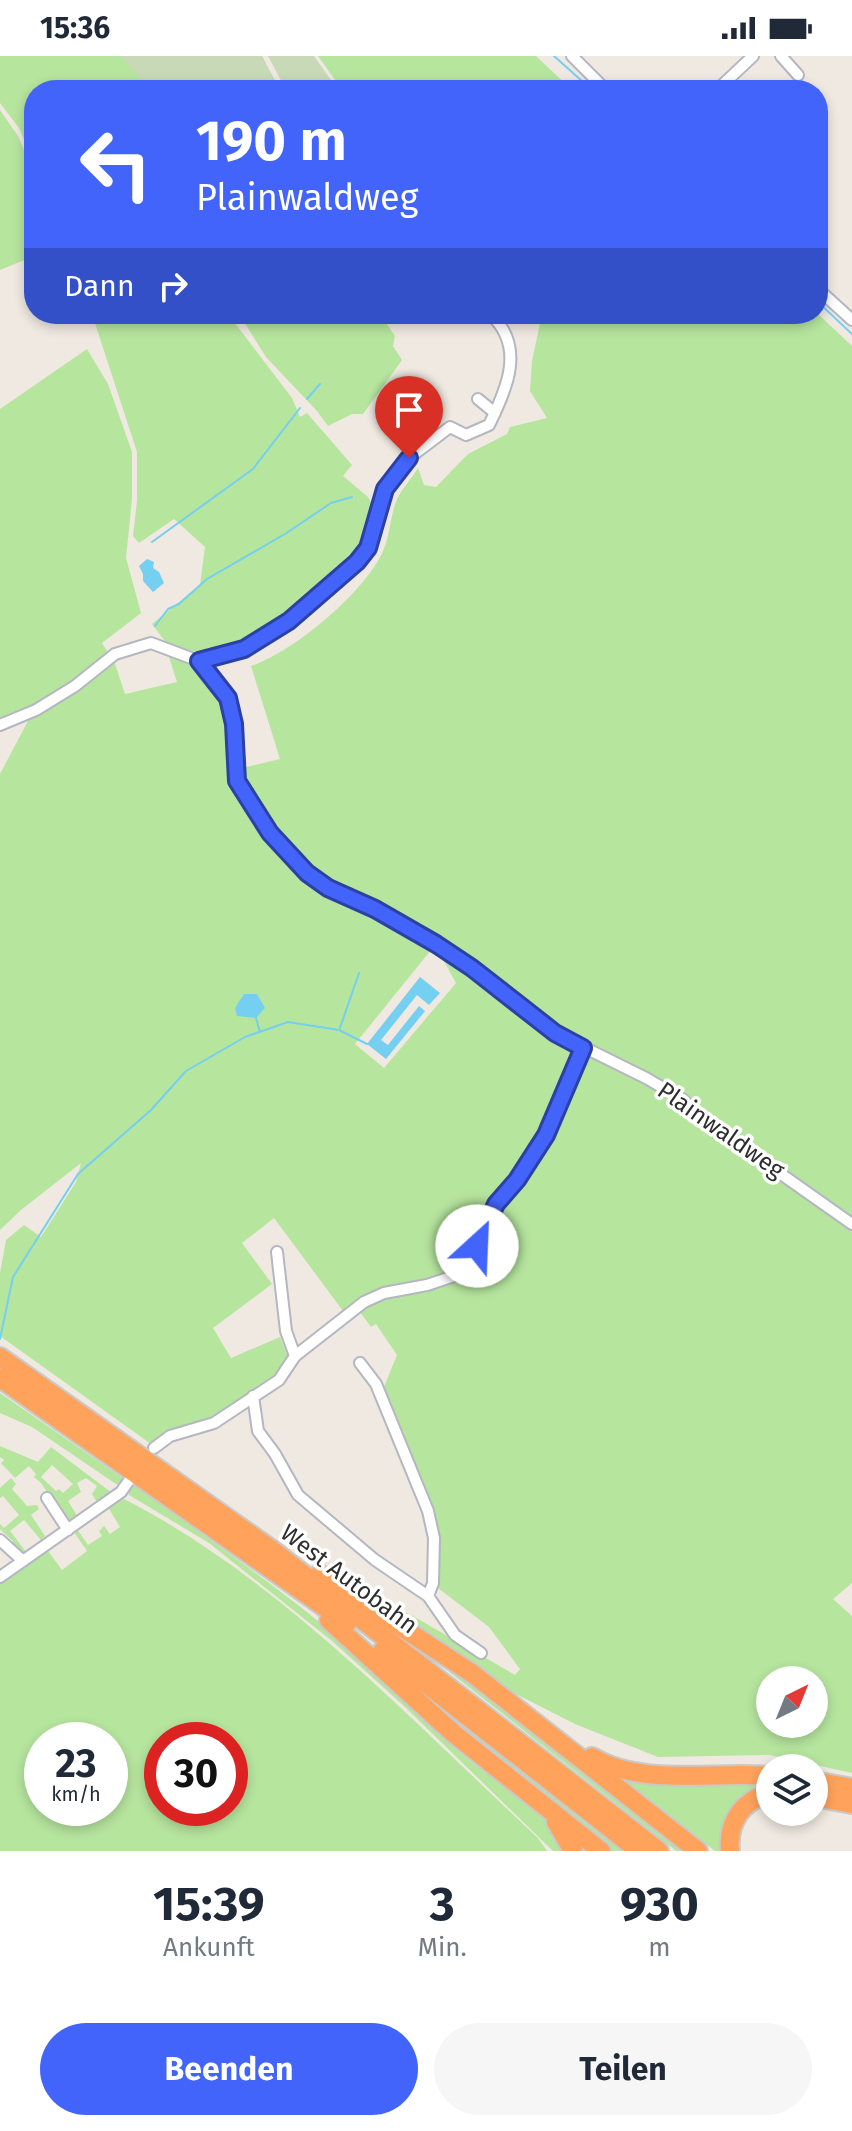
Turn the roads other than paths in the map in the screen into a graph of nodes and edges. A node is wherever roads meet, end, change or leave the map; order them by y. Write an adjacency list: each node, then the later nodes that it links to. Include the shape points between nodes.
1 (572, 56): 5 (street)
2 (753, 56): 6 (street)
3 (781, 56): 4 (street)
4 (798, 75)
5 (596, 80)
6 (728, 80)
7 (828, 298): 8 (street)
8 (852, 320)
9 (498, 324): 11 (street, via 505,333 512,368)
10 (478, 399): 11 (street)
11 (495, 413): 12 (street, via 489,425 476,432 466,435 450,427 409,458 385,489 368,548 332,585 244,649)
12 (199, 661): 13 (street, via 151,643 115,654 75,686); 14 (street, Plainwaldweg, via 228,698 237,781 270,833 307,873 436,944)
13 (0, 725)
14 (583, 1048): 15 (street, Plainwaldweg, via 682,1099); 17 (street, via 546,1135 496,1204 460,1274 364,1302)
15 (852, 1224)
16 (277, 1252): 17 (street, via 286,1331)
17 (295, 1356): 21 (street, via 279,1380)
18 (0, 1357): 27 (highway, West Autobahn)
19 (360, 1363): 31 (street, via 376,1384 428,1511 434,1538)
20 (0, 1378): 30 (highway, West Autobahn)
21 (253, 1396): 22 (street, via 214,1423 170,1436); 31 (street, via 258,1431 298,1495 375,1560)
22 (154, 1448)
23 (128, 1482): 25 (street)
24 (47, 1498): 25 (street)
25 (68, 1530): 28 (street)
26 (0, 1540): 28 (street)
27 (271, 1549): 33 (highway, via 311,1568 428,1643); 44 (highway, West Autobahn)
28 (23, 1561): 29 (street)
29 (0, 1577)
30 (303, 1593): 40 (highway, via 453,1733); 43 (highway, West Autobahn, via 367,1637)
31 (428, 1596): 32 (street, via 455,1635)
32 (481, 1653)
33 (565, 1746): 34 (highway, via 634,1773); 45 (highway)
34 (756, 1776)
35 (828, 1784): 36 (highway)
36 (852, 1788)
37 (756, 1799): 46 (highway, via 738,1814)
38 (828, 1800): 39 (highway)
39 (852, 1804)
40 (549, 1809): 41 (highway); 42 (highway)
41 (573, 1851)
42 (601, 1851)
43 (639, 1851)
44 (659, 1851)
45 (698, 1851)
46 (730, 1851)

